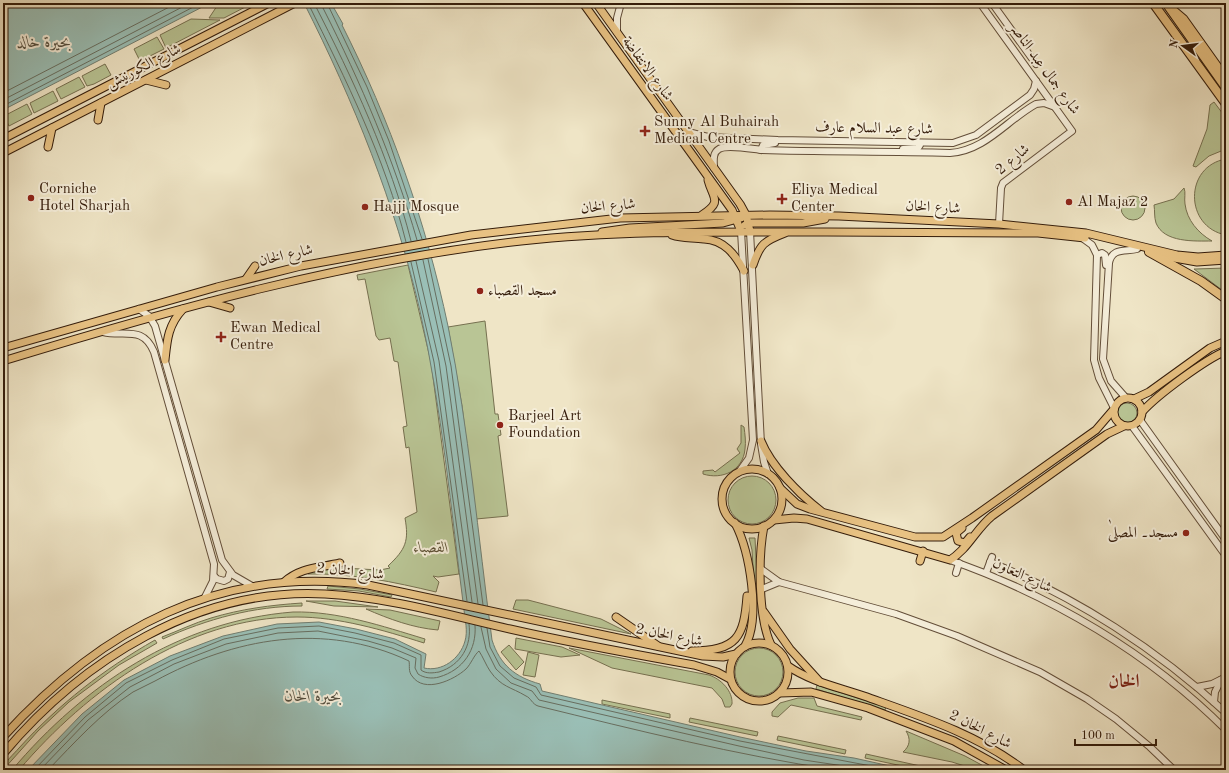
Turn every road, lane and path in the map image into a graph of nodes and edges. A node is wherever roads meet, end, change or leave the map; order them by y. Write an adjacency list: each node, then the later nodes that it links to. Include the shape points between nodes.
1 (269, 3): 28 (main road, شارع الكورنيش)
2 (295, 3): 13 (main road, شارع الكورنيش)
3 (583, 3): 17 (main road, شارع الانتفاضة)
4 (596, 3): 10 (main road, شارع الانتفاضة)
5 (621, 3): 10 (street)
6 (980, 3): 14 (street, شارع جمال عبد الناصر)
7 (992, 3): 11 (street, شارع جمال عبد الناصر)
8 (1153, 3): 19 (highway)
9 (1166, 4): 12 (main road, via 1184,19); 16 (highway)
10 (617, 32): 22 (main road, شارع الانتفاضة)
11 (1036, 64)
12 (1226, 78)
13 (146, 80): 15 (main road); 18 (main road, شارع الكورنيش)
14 (1036, 80): 20 (street, شارع جمال عبد الناصر); 21 (street, شارع عبد السلام عارف, via 1030,95)
15 (166, 85)
16 (1226, 88)
17 (651, 98): 22 (main road, via 668,113); 36 (main road, شارع الانتفاضة)
18 (101, 103): 23 (main road); 24 (main road, شارع الكورنيش)
19 (1226, 104)
20 (1055, 107): 26 (street, شارع جمال عبد الناصر); 27 (street, شارع عبد السلام عارف, via 1036,104)
21 (1011, 109): 27 (street, via 1015,111 1014,114 998,127); 30 (street, شارع عبد السلام عارف, via 981,132 965,140 947,144)
22 (673, 111): 25 (main road, شارع الانتفاضة)
23 (98, 120)
24 (52, 128): 31 (main road); 34 (main road, شارع الكورنيش)
25 (688, 132): 29 (street, شارع عبد السلام عارف, via 708,137); 35 (main road, شارع الانتفاضة)
26 (1072, 132): 42 (street, شارع 2, via 1005,180 1001,188)
27 (995, 133): 33 (street, شارع عبد السلام عارف, via 962,152)
28 (3, 139)
29 (778, 140): 30 (street, شارع عبد السلام عارف); 32 (street, via 763,145)
30 (918, 143): 33 (street, via 918,148)
31 (48, 147)
32 (761, 150): 33 (street, شارع عبد السلام عارف); 35 (street, شارع عبد السلام عارف, via 722,148 714,155)
33 (896, 152)
34 (3, 153)
35 (714, 168): 38 (main road, شارع الانتفاضة)
36 (707, 174): 37 (main road, via 715,201 713,207); 40 (main road, شارع الانتفاضة)
37 (702, 215): 40 (main road, شارع الخان); 57 (main road, شارع الخان, via 583,222 441,240)
38 (746, 215): 39 (main road, شارع الخان); 40 (main road); 41 (main road, شارع الانتفاضة)
39 (833, 216): 41 (main road, via 803,223); 42 (main road, شارع الخان)
40 (736, 217): 43 (main road, شارع الانتفاضة); 47 (main road, via 723,223 621,229)
41 (749, 223): 43 (main road); 44 (main road, شارع الانتفاضة)
42 (999, 224): 52 (main road, شارع الخان, via 1086,233 1176,254 1203,257)
43 (741, 231): 44 (main road, شارع الخان); 46 (main road, شارع الخان); 56 (street)
44 (750, 231): 45 (main road, شارع الخان); 54 (street)
45 (790, 231): 48 (main road, شارع الخان, via 1038,232); 54 (main road, via 764,243 757,252)
46 (668, 233): 47 (main road, شارع الخان); 56 (main road, via 683,238 704,238 719,242 732,251)
47 (586, 236): 60 (main road, شارع الخان, via 443,252 303,278)
48 (1081, 237): 49 (main road, شارع الخان); 51 (street, via 1092,245)
49 (1138, 249): 50 (main road, شارع الخان); 58 (street, via 1118,251 1112,256)
50 (1149, 252): 53 (main road, شارع الخان, via 1186,261); 59 (highway)
51 (1097, 255): 58 (street, via 1102,253 1106,256); 74 (street, via 1094,360 1099,378)
52 (1226, 255)
53 (1226, 260)
54 (753, 265): 79 (street)
55 (255, 266): 57 (main road)
56 (744, 271): 80 (street, via 752,445 749,458)
57 (246, 279): 62 (main road, شارع الخان)
58 (1107, 290): 73 (street, via 1104,365 1111,381)
59 (1226, 300)
60 (209, 302): 61 (main road); 63 (main road, شارع الخان)
61 (230, 308)
62 (139, 309): 64 (street); 69 (main road, شارع الخان)
63 (183, 309): 64 (main road, شارع الخان); 71 (main road, via 169,329)
64 (151, 318): 65 (main road, شارع الخان); 71 (street)
65 (103, 332): 72 (main road, شارع الخان); 100 (street, via 137,334 153,349 213,560)
66 (1226, 334): 68 (main road)
67 (1226, 341): 68 (main road)
68 (1216, 344): 73 (main road, via 1149,392)
69 (3, 348)
70 (1226, 351): 75 (main road, via 1158,396)
71 (165, 360): 97 (street, via 221,556)
72 (3, 361)
73 (1130, 399): 74 (main road, via 1118,402); 75 (main road, via 1139,403)
74 (1114, 409): 77 (main road, via 1116,421); 84 (main road, via 1096,430)
75 (1142, 412): 76 (main road)
76 (1140, 420): 78 (main road); 89 (street)
77 (1124, 426): 78 (main road); 87 (main road, via 1107,434)
78 (1132, 426): 91 (street)
79 (761, 441): 81 (street); 83 (main road, via 776,466)
80 (739, 472): 81 (main road, via 756,469); 86 (main road, via 729,481 723,497 726,514)
81 (768, 474): 82 (main road)
82 (780, 488): 83 (main road, via 797,504); 85 (main road, via 782,505)
83 (823, 512): 84 (main road, via 915,537 943,537)
84 (972, 518): 87 (main road, via 956,533 956,539 960,542 967,542 975,528)
85 (774, 520): 88 (main road); 90 (main road, شارع التعاون, via 807,519)
86 (735, 523): 88 (main road, via 751,529); 101 (main road, via 746,552)
87 (983, 524): 92 (main road, via 966,546)
88 (764, 526): 96 (main road)
89 (1226, 540)
90 (923, 551): 92 (main road, شارع التعاون); 93 (main road)
91 (1226, 556)
92 (950, 560): 94 (street, شارع التعاون)
93 (920, 561)
94 (959, 563): 98 (street); 99 (street, شارع التعاون)
95 (340, 564): 102 (main road, via 296,572)
96 (761, 569): 103 (street); 105 (main road)
97 (230, 572): 100 (street, via 228,579 224,581); 104 (street, via 240,581)
98 (956, 573)
99 (986, 573): 118 (street, شارع التعاون, via 991,559 1046,588 1146,648); 124 (street, شارع التعاون, via 1034,595 1123,646 1174,683)
100 (214, 576): 106 (street, via 212,586)
101 (750, 581): 110 (main road, via 753,622); 112 (main road, via 745,622 734,640 711,651)
102 (284, 582): 104 (main road, شارع الخان 2); 111 (main road, شارع الخان 2, via 352,583)
103 (779, 582): 105 (street); 129 (street, via 896,614 957,636 1040,672 1116,719)
104 (252, 586): 106 (main road, شارع الخان 2)
105 (762, 589): 107 (main road)
106 (205, 597): 125 (main road, شارع الخان 2, via 153,619 93,656 52,688)
107 (762, 611): 109 (main road); 117 (main road, via 790,649)
108 (616, 617): 111 (main road)
109 (771, 645): 110 (main road, via 760,642); 114 (main road, via 782,654)
110 (745, 646): 113 (main road)
111 (662, 648): 112 (main road, شارع الخان 2)
112 (674, 650): 113 (main road, شارع الخان 2, via 710,657)
113 (736, 654): 116 (main road, via 730,666)
114 (788, 666): 117 (main road, شارع الخان 2); 119 (main road, via 787,681)
115 (1223, 678): 118 (street); 120 (street, via 1215,692)
116 (730, 679): 119 (main road, via 737,692 751,701 768,700); 126 (main road, شارع الخان 2, via 702,667 364,598 306,594 256,598 203,611 160,629 104,661 49,706)
117 (822, 683): 123 (main road, شارع الخان 2)
118 (1197, 688): 120 (street, شارع التعاون)
119 (780, 693): 122 (main road, شارع الخان 2, via 819,693)
120 (1214, 702): 121 (street, شارع التعاون)
121 (1226, 713)
122 (894, 717): 123 (main road, via 902,712); 127 (main road, شارع الخان 2, via 963,746)
123 (929, 720): 128 (main road, شارع الخان 2, via 980,742)
124 (1226, 730)
125 (3, 737)
126 (3, 754)
127 (1006, 770)
128 (1024, 770)
129 (1174, 770)

